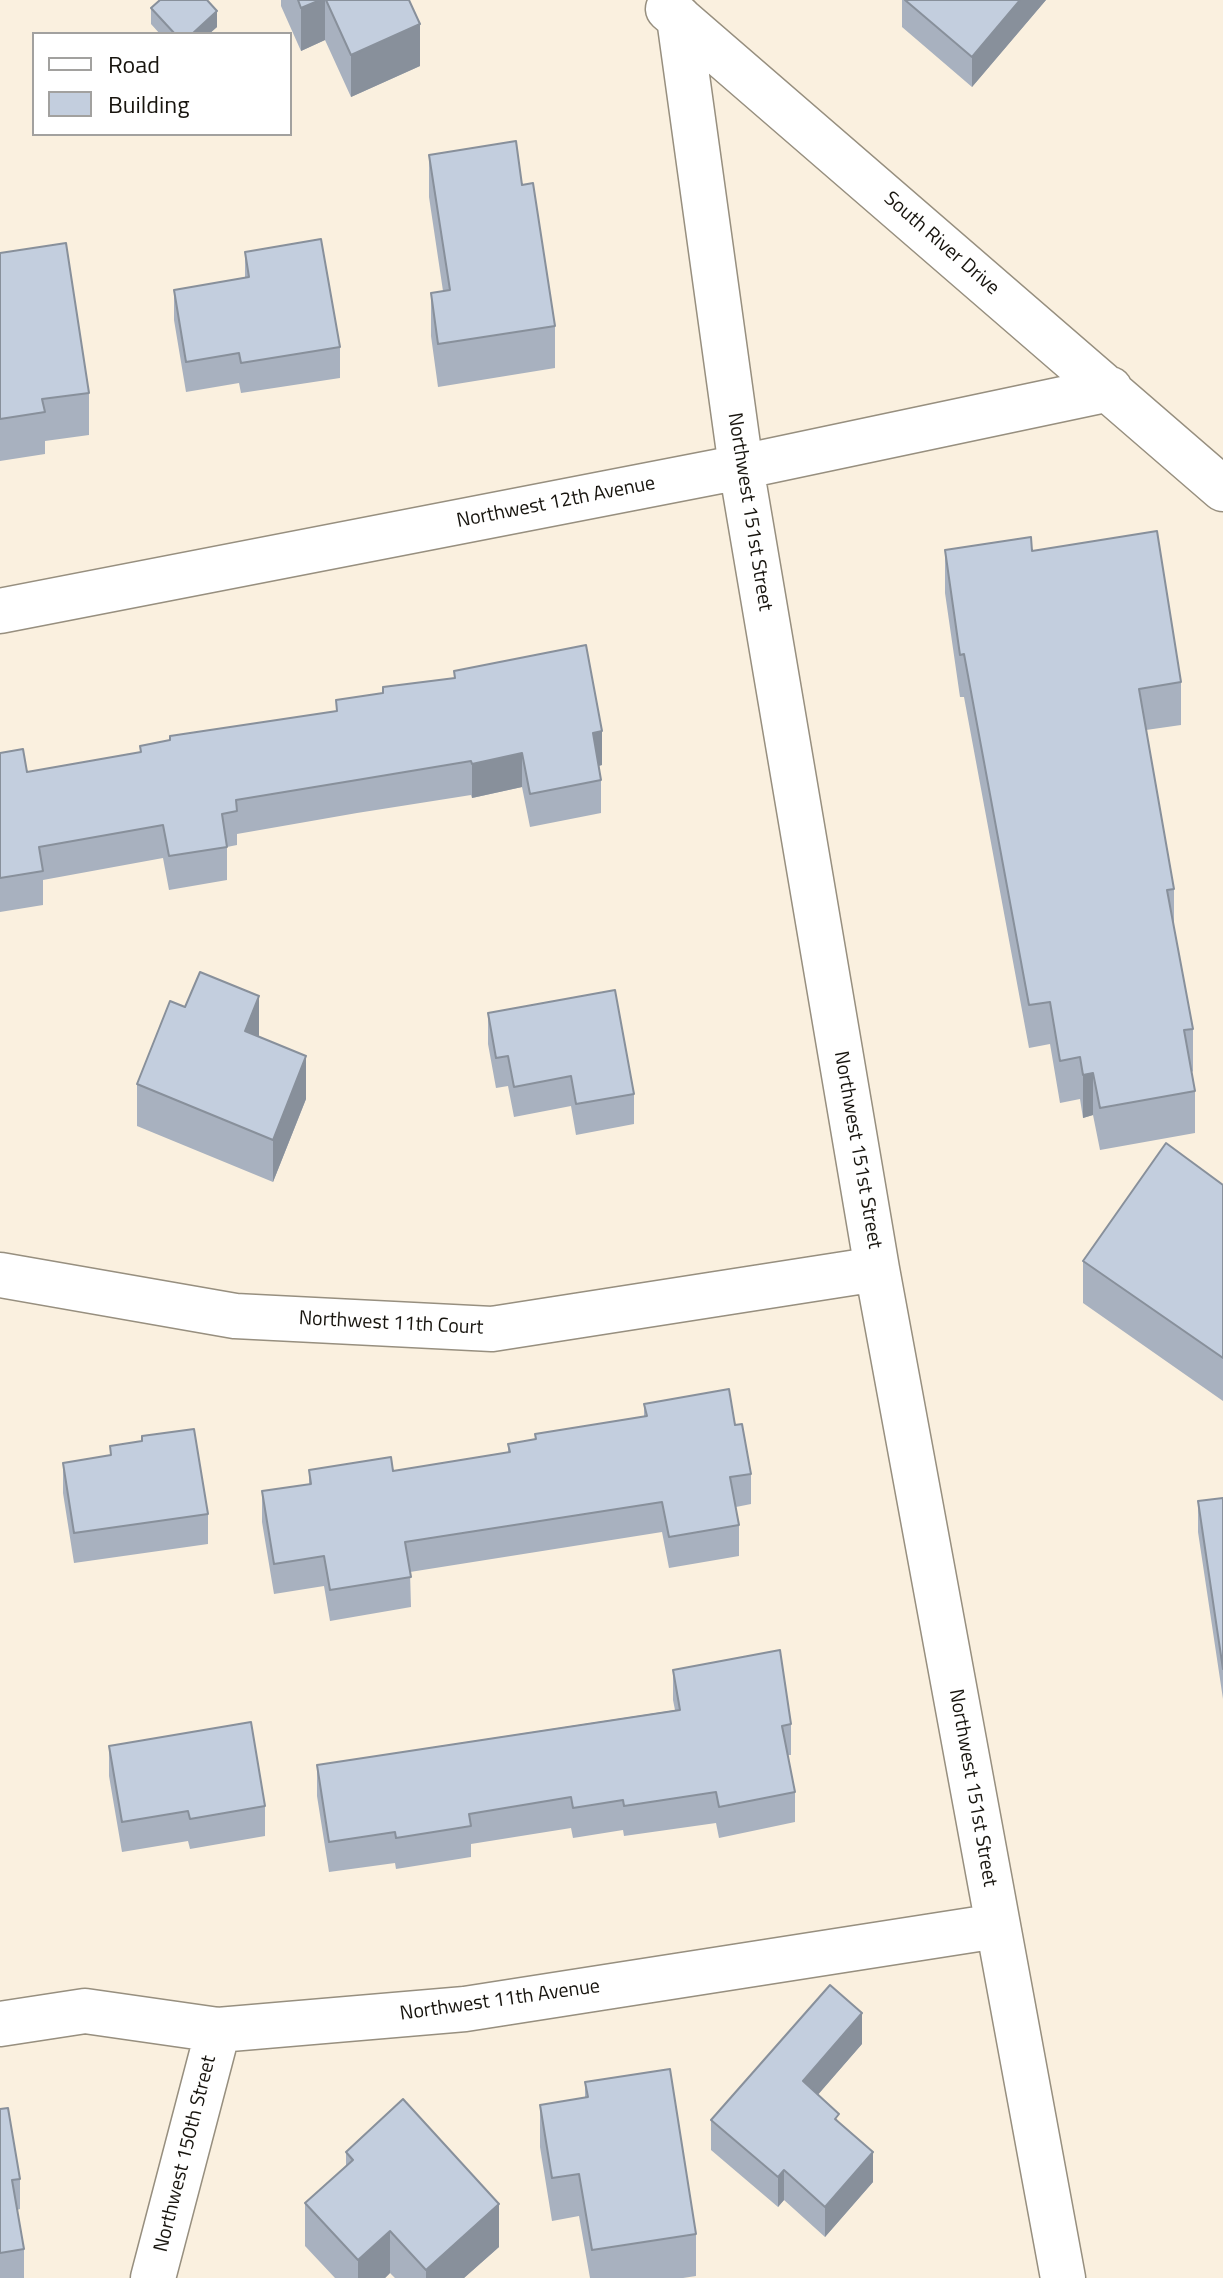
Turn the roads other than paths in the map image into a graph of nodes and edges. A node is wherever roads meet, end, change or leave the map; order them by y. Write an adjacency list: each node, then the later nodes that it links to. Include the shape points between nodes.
1 (668, 9): 2 (street, South River Drive); 3 (street, Northwest 151st Street)
2 (1110, 389): 3 (street, Northwest 12th Avenue); 4 (street, South River Drive)
3 (741, 467): 5 (street, Northwest 12th Avenue); 6 (street, Northwest 151st Street)
4 (1223, 489)
5 (0, 611)
6 (877, 1269): 7 (street, Northwest 11th Court, via 492,1329 235,1316); 8 (street, Northwest 151st Street)
7 (0, 1275)
8 (997, 1926): 10 (street, Northwest 11th Avenue, via 465,2009); 12 (street, Northwest 151st Street)
9 (0, 2024): 10 (street, Northwest 11th Avenue, via 85,2011)
10 (218, 2030): 11 (street, Northwest 150th Street)
11 (153, 2278)
12 (1063, 2278)

